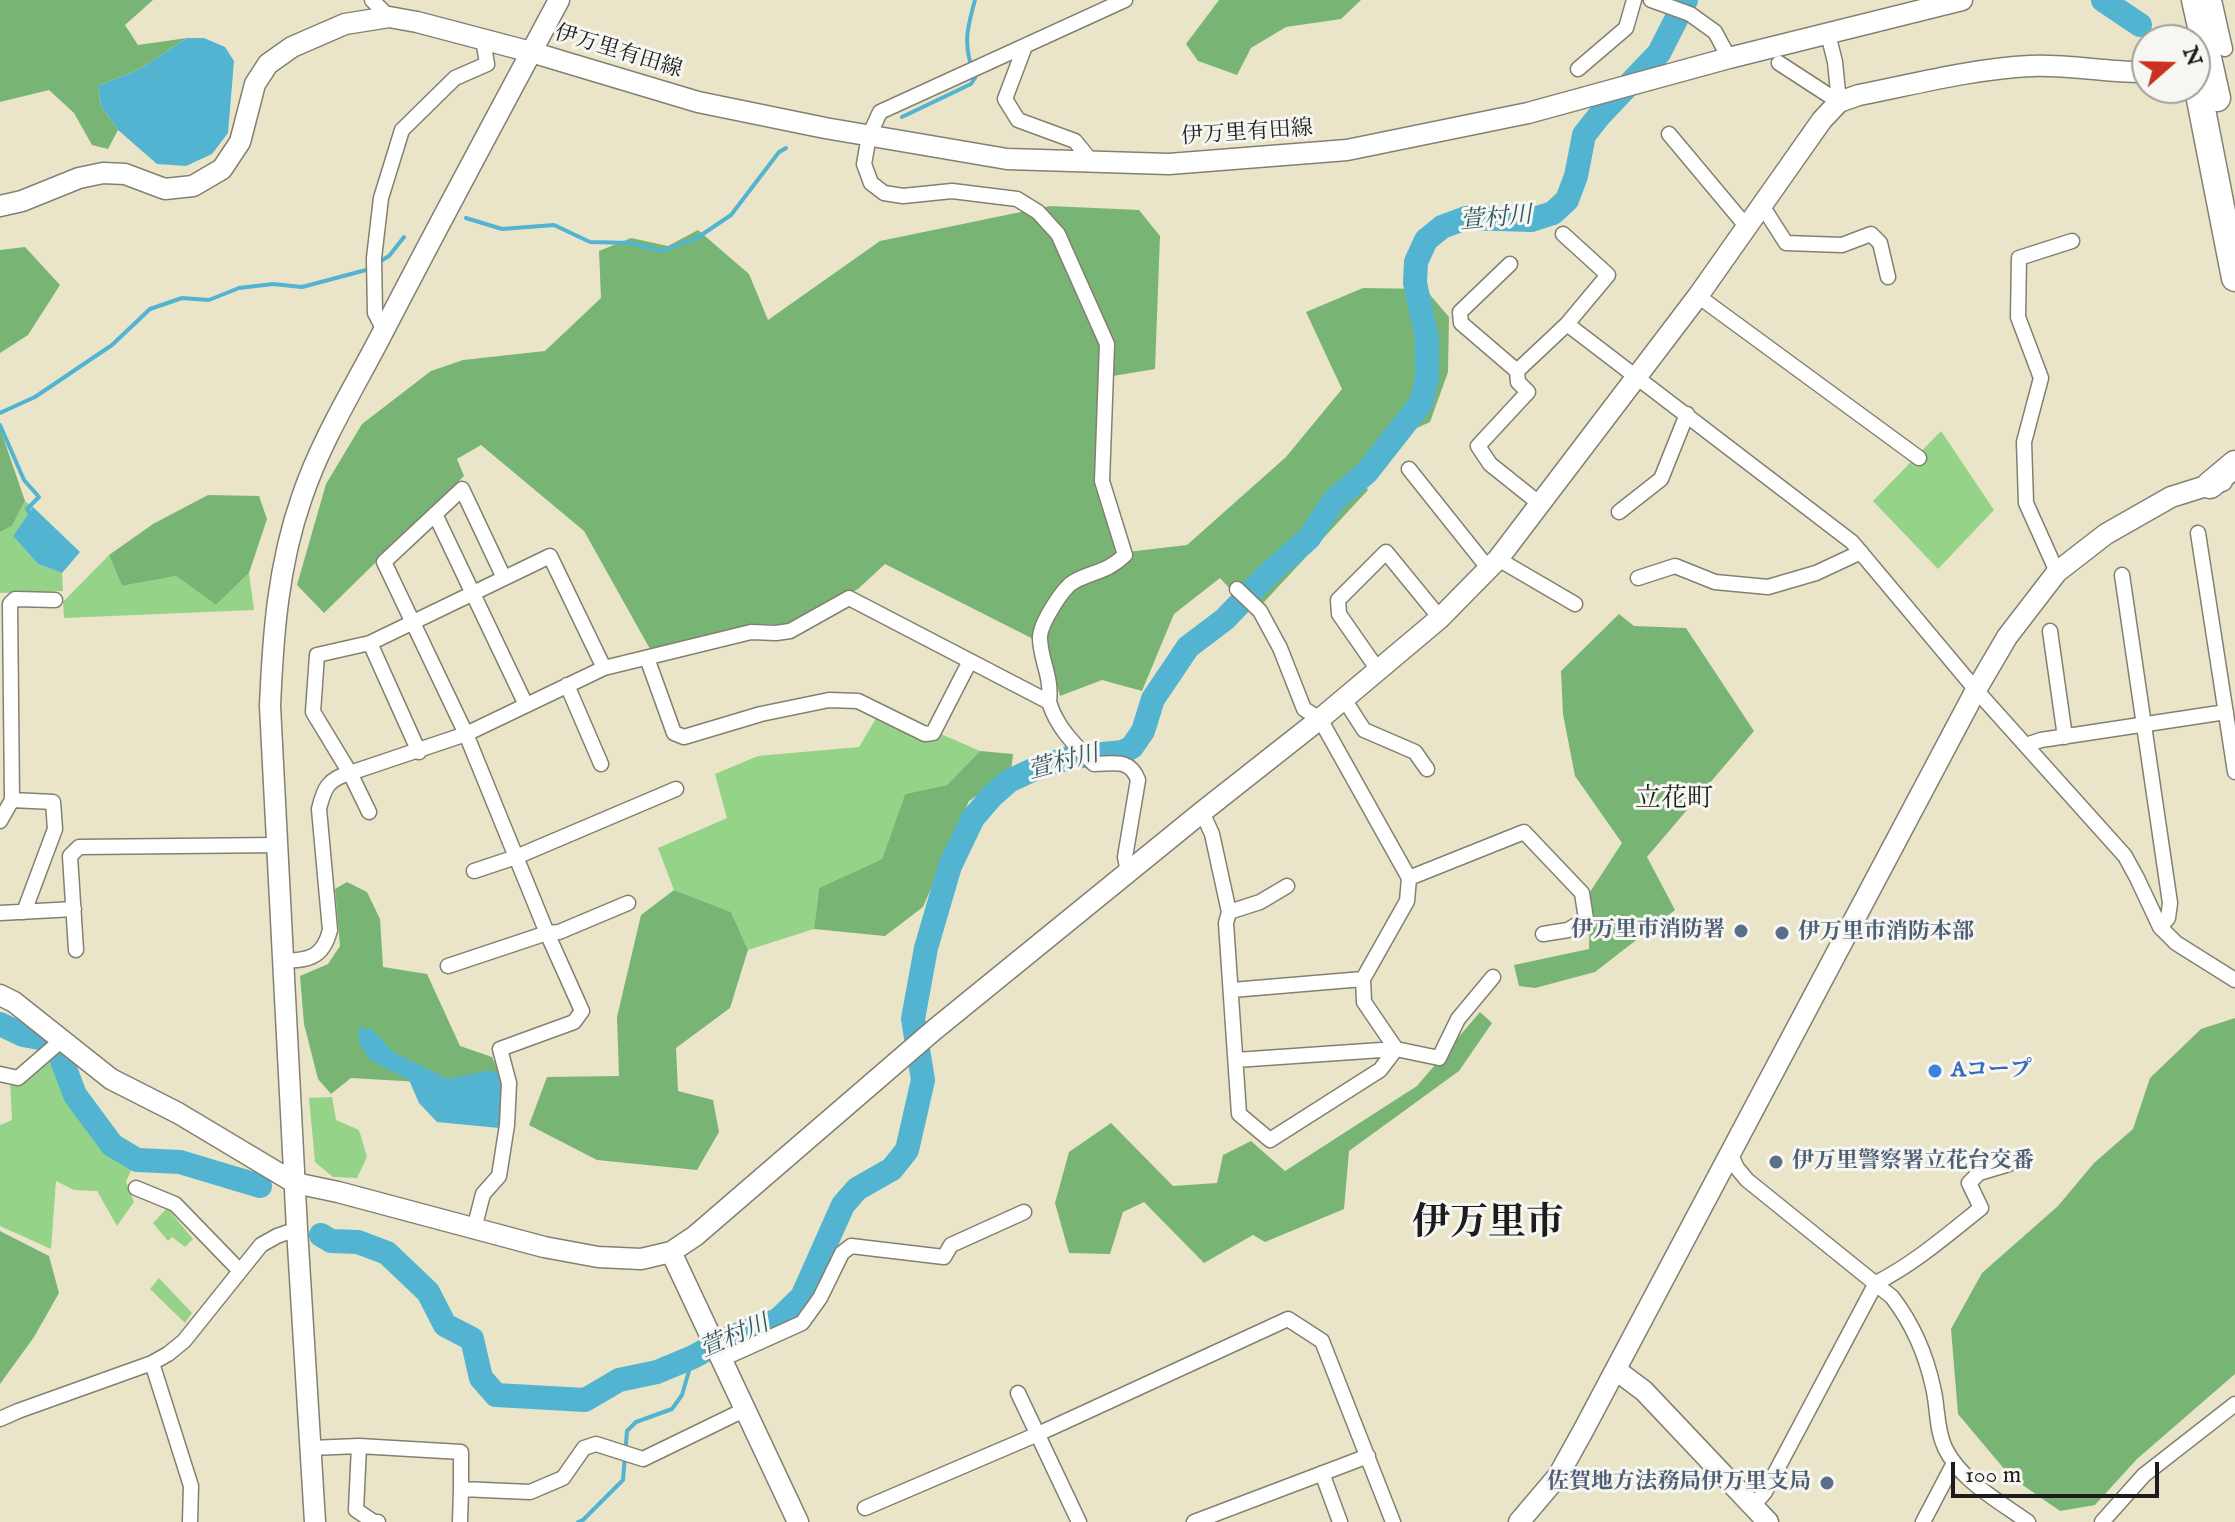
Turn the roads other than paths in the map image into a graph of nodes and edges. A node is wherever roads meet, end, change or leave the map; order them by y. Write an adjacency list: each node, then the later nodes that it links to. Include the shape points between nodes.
1 (372, 0): 10 (street)
2 (559, 0): 16 (street)
3 (1125, 0): 14 (street)
4 (1634, 0): 19 (street, via 1626,28)
5 (1651, 0): 17 (street, via 1690,14 1715,32)
6 (2178, 0): 11 (highway)
7 (2195, 0): 21 (highway)
8 (2214, 0): 15 (street)
9 (1955, 1): 12 (street, 伊万里有田線)
10 (389, 17): 13 (street, 伊万里有田線); 29 (street, via 345,24 292,47 268,64 255,84 240,142 222,169 193,186 165,189 125,174 103,173)
11 (2183, 24)
12 (1828, 34): 17 (street, 伊万里有田線); 22 (street)
13 (483, 39): 16 (street, 伊万里有田線); 38 (street, via 487,64 455,78 402,130 381,198 374,258 375,313)
14 (1025, 46): 25 (street, via 880,112); 26 (street, via 1005,99 1018,120 1075,141)
15 (2225, 49)
16 (531, 52): 25 (street, 伊万里有田線, via 698,102); 38 (street)
17 (1729, 58): 26 (street, 伊万里有田線, via 1528,113 1347,150 1169,164)
18 (1779, 63): 22 (street)
19 (1578, 69)
20 (2131, 73): 22 (street, via 1997,68)
21 (2226, 99): 27 (highway)
22 (1839, 102): 28 (street)
23 (2201, 104): 35 (highway)
24 (1669, 134): 30 (street)
25 (869, 136): 26 (street, 伊万里有田線, via 1007,159); 71 (street, via 864,164 871,183 884,193 952,191 1017,199 1038,212 1058,234 1107,344 1102,481 1125,555 1113,567 1072,582 1048,614 1039,637 1051,686)
26 (1092, 162)
27 (2235, 188)
28 (1761, 204): 30 (street); 34 (street, via 1786,243 1842,245 1871,234 1880,243)
29 (0, 206)
30 (1746, 226): 36 (street)
31 (1563, 234): 37 (street, via 1608,275)
32 (2072, 241): 52 (street, via 2019,258 2018,317 2041,378 2024,442 2026,503)
33 (1510, 264): 39 (street, via 1460,312 1461,323)
34 (1888, 277)
35 (2235, 278)
36 (1698, 296): 40 (street); 42 (street)
37 (1567, 324): 39 (street); 40 (street)
38 (384, 330): 89 (street, via 328,436 302,496 284,560 270,706)
39 (1517, 371): 46 (street, via 1518,382 1528,392 1478,446 1490,464)
40 (1637, 376): 41 (street); 46 (street)
41 (1687, 414): 47 (street, via 1661,479); 50 (street)
42 (1919, 458)
43 (2235, 464): 45 (highway)
44 (1409, 469): 51 (street)
45 (2227, 483): 52 (street, via 2171,497 2106,534)
46 (1540, 504): 51 (street)
47 (1619, 512)
48 (435, 514): 54 (street, via 462,489); 57 (street); 61 (street, via 384,562)
49 (2198, 533): 73 (street)
50 (1861, 552): 55 (street, via 1768,587 1715,582 1675,566); 69 (street)
51 (1493, 563): 59 (street); 60 (street)
52 (2057, 572): 69 (street, via 2007,637)
53 (2122, 575): 75 (street)
54 (504, 578): 57 (street); 66 (street, via 550,556)
55 (1638, 578)
56 (1237, 589): 74 (street, via 1260,611 1304,709)
57 (473, 593): 61 (street); 72 (street)
58 (55, 600): 85 (street, via 15,599 10,604)
59 (1575, 604)
60 (1440, 618): 67 (street); 67 (street, via 1386,552 1338,600 1339,614)
61 (412, 623): 63 (street); 76 (street)
62 (2050, 631): 77 (street)
63 (370, 643): 79 (street); 83 (street, via 317,655 313,712)
64 (647, 658): 65 (street, via 751,632 790,631 849,598); 65 (street, via 674,733 684,737 829,700 858,701 925,734 933,733); 66 (street)
65 (970, 661): 71 (street)
66 (604, 668): 68 (street)
67 (1378, 670): 70 (street)
68 (567, 685): 72 (street); 80 (street)
69 (1976, 690): 78 (street); 115 (street)
70 (1344, 699): 74 (street); 81 (street, via 1364,730 1415,752)
71 (1049, 702): 92 (street, via 1053,715 1094,764 1127,764 1134,770 1138,780 1125,857)
72 (526, 705): 76 (street)
73 (2226, 712): 75 (street); 82 (street)
74 (1320, 719): 87 (street); 93 (street)
75 (2144, 725): 77 (street); 100 (street, via 2170,903)
76 (466, 734): 79 (street); 90 (street)
77 (2065, 737): 78 (street)
78 (2026, 745): 100 (street, via 2125,856)
79 (419, 752): 83 (street)
80 (601, 764)
81 (1427, 769)
82 (2235, 772)
83 (350, 773): 86 (street); 104 (street, via 336,777 323,791 319,809 327,944 315,956)
84 (676, 789): 90 (street)
85 (12, 800): 88 (street); 97 (street, via 53,802 55,829)
86 (369, 812)
87 (1202, 812): 92 (street); 98 (street)
88 (0, 821)
89 (278, 845): 96 (street, via 79,847 70,856); 104 (street)
90 (516, 857): 91 (street); 101 (street)
91 (474, 871)
92 (1128, 872): 122 (street)
93 (1409, 878): 102 (street, via 1524,832 1582,893 1586,919 1568,930); 107 (street, via 1407,901)
94 (1287, 886): 98 (street)
95 (628, 903): 101 (street)
96 (74, 909): 97 (street); 103 (street)
97 (24, 912): 99 (street)
98 (1229, 912): 109 (street)
99 (0, 913)
100 (2160, 927): 108 (street)
101 (547, 933): 105 (street); 121 (street, via 582,1011 574,1022 500,1049 509,1083 507,1125 499,1176 483,1194)
102 (1543, 934)
103 (76, 950)
104 (283, 961): 117 (street)
105 (448, 966)
106 (1493, 977): 112 (street, via 1458,1019 1439,1058)
107 (1363, 979): 109 (street); 112 (street, via 1364,1002)
108 (2235, 980)
109 (1232, 990): 113 (street)
110 (0, 995): 111 (street)
111 (57, 1044): 114 (street, via 18,1078); 117 (street)
112 (1396, 1049): 113 (street); 113 (street, via 1380,1070 1270,1140 1239,1114)
113 (1236, 1060)
114 (0, 1074)
115 (1731, 1155): 124 (street, via 1747,1180); 127 (street)
116 (2009, 1164): 124 (street, via 1979,1173 1969,1183 1981,1208)
117 (295, 1183): 120 (street); 121 (street)
118 (136, 1188): 123 (street, via 175,1204)
119 (1024, 1212): 125 (street, via 951,1245 944,1257 851,1246 802,1323)
120 (297, 1229): 123 (street, via 261,1245); 134 (street)
121 (474, 1229): 122 (street, via 598,1257 641,1259)
122 (671, 1252): 125 (street)
123 (240, 1271): 126 (street, via 184,1341)
124 (1876, 1283): 136 (street, via 1892,1297 1914,1333 1934,1388 1938,1425); 139 (street)
125 (722, 1359): 130 (street)
126 (152, 1363): 131 (street); 141 (street, via 191,1486)
127 (1616, 1370): 139 (street, via 1644,1391); 150 (street, via 1558,1476)
128 (1018, 1393): 132 (street)
129 (2235, 1404): 154 (street, via 2144,1475)
130 (746, 1409): 138 (street, via 643,1459 596,1444 584,1448 563,1478 530,1492); 145 (street)
131 (0, 1419)
132 (1038, 1434): 135 (street, via 1288,1319 1322,1341); 140 (street); 146 (street)
133 (359, 1446): 134 (street); 138 (street, via 461,1452); 143 (street, via 356,1510)
134 (310, 1448): 142 (street)
135 (1368, 1456): 137 (street); 149 (street)
136 (1954, 1463): 152 (street); 153 (street)
137 (1322, 1473): 147 (street); 148 (street)
138 (461, 1489): 144 (street)
139 (1753, 1506): 151 (street)
140 (865, 1508)
141 (190, 1522)
142 (315, 1522)
143 (378, 1522)
144 (460, 1522)
145 (798, 1522)
146 (1079, 1522)
147 (1194, 1522)
148 (1340, 1522)
149 (1393, 1522)
150 (1519, 1522)
151 (1768, 1522)
152 (1923, 1522)
153 (2028, 1522)
154 (2102, 1522)

